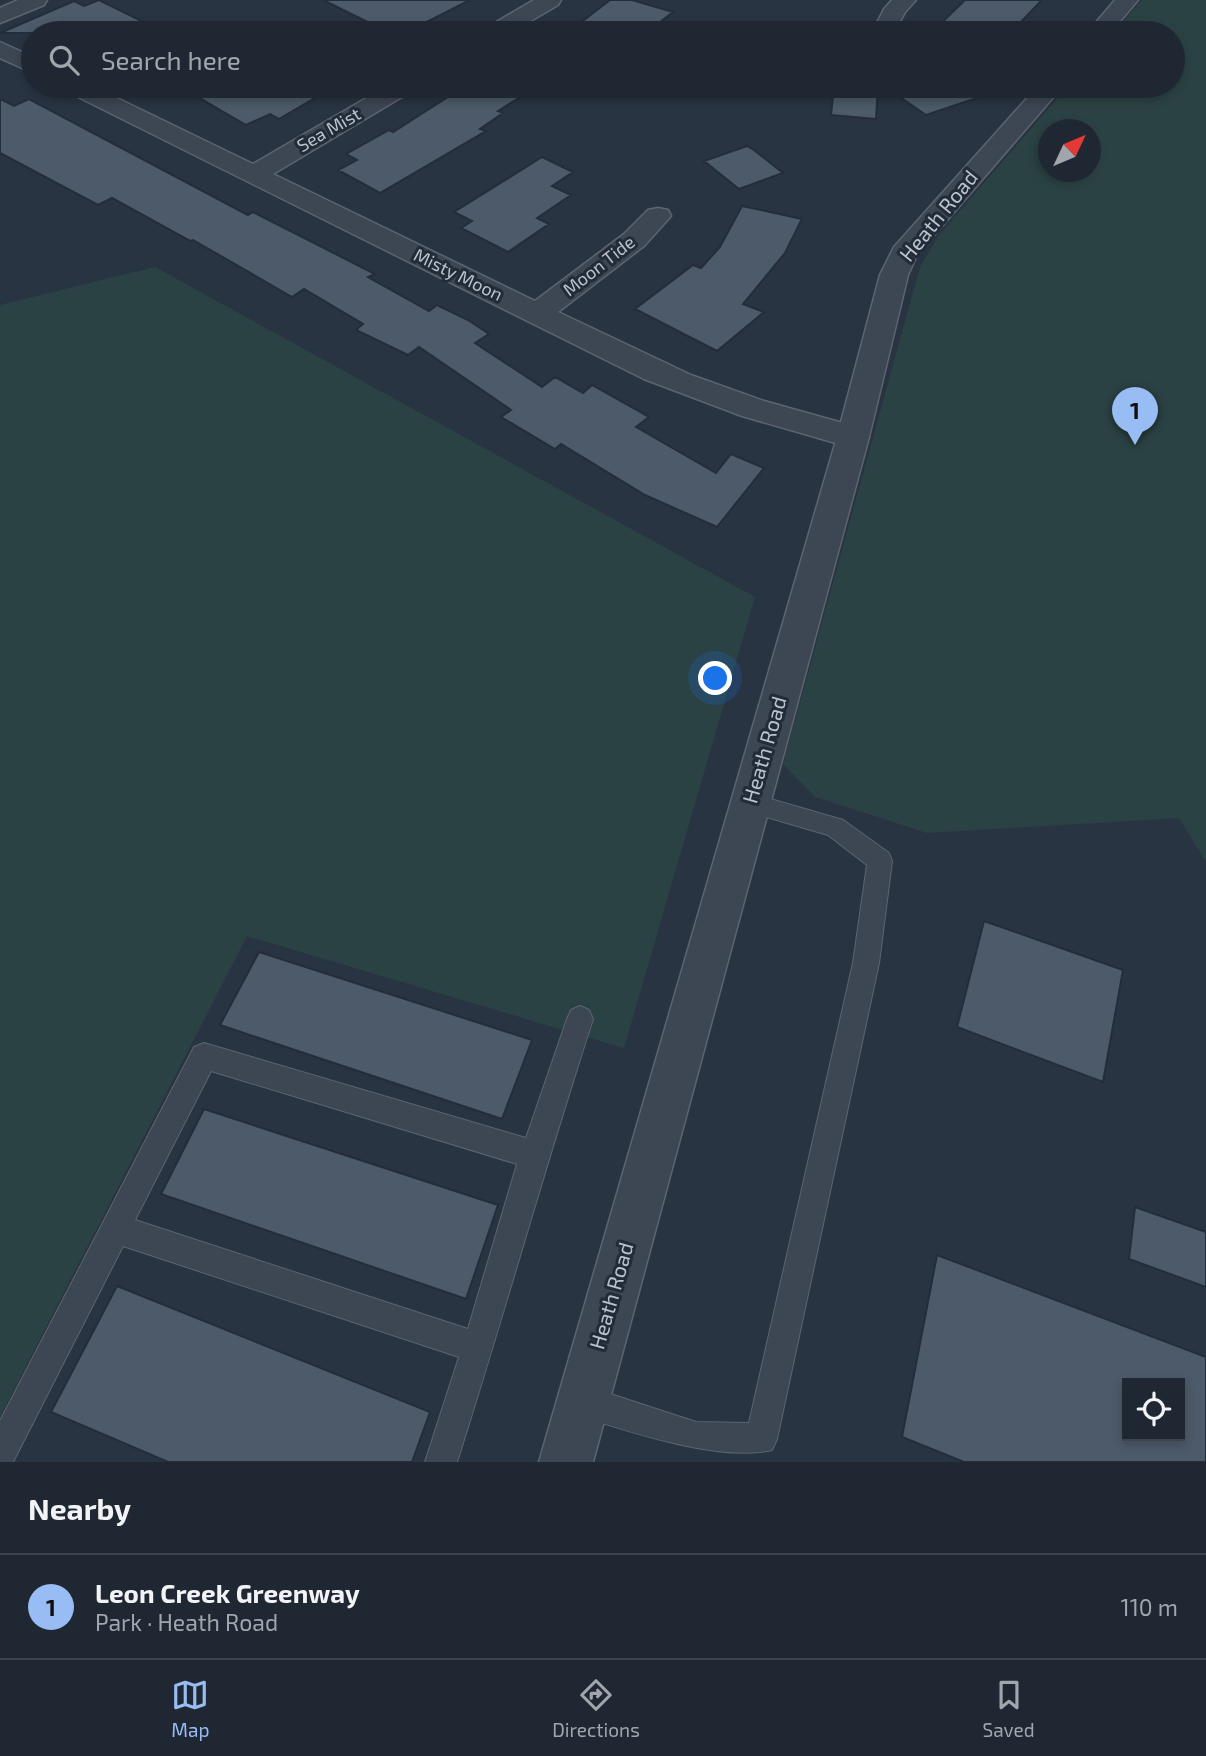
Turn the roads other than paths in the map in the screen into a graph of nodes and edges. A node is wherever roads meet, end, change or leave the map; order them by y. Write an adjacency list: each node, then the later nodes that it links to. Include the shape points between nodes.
1 (36, 0): 5 (street)
2 (550, 0): 6 (street)
3 (905, 0): 7 (street)
4 (1127, 0): 8 (street)
5 (0, 16)
6 (514, 21)
7 (889, 21)
8 (1109, 21)
9 (0, 50): 10 (street)
10 (21, 60)
11 (99, 98): 14 (street, Misty Moon)
12 (384, 98): 14 (street, Sea Mist)
13 (1040, 98): 17 (street, Heath Road, via 904,253 894,275)
14 (254, 174): 16 (street, Misty Moon)
15 (658, 216): 16 (street, Moon Tide, via 634,240)
16 (537, 314): 17 (street, Misty Moon, via 706,394)
17 (853, 437): 18 (street, Heath Road)
18 (750, 803): 23 (street, Heath Road); 23 (lane, via 835,827 880,861 866,963 761,1438 696,1438)
19 (580, 1019): 20 (lane)
20 (534, 1154): 21 (lane, via 204,1056); 22 (lane)
21 (117, 1229): 22 (lane); 24 (lane)
22 (478, 1348): 25 (lane)
23 (583, 1401): 26 (street, Heath Road)
24 (0, 1454)
25 (441, 1462)
26 (566, 1462)

